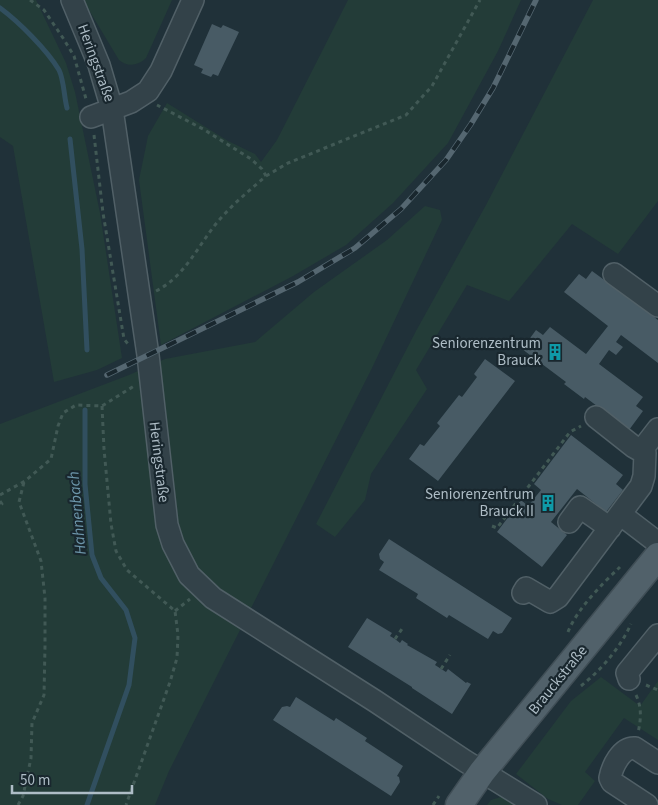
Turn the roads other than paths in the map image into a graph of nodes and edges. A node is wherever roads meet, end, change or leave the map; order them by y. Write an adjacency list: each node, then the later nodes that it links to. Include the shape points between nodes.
1 (72, 0): 4 (street, Heringstraße, via 99,65)
2 (193, 0): 4 (street, via 161,71 148,91)
3 (88, 107): 4 (street)
4 (112, 109): 18 (street, Heringstraße, via 140,295 167,525 172,544 189,576 214,598)
5 (614, 274): 6 (street)
6 (658, 306)
7 (596, 416): 9 (street, via 634,448)
8 (658, 429): 9 (street)
9 (642, 450): 10 (street, via 645,453 641,486)
10 (615, 521): 11 (street, via 580,507); 12 (street); 14 (street, via 558,597 550,602 526,588)
11 (568, 522)
12 (658, 543)
13 (658, 556): 18 (main road, Brauckstraße)
14 (523, 593)
15 (658, 635): 16 (street, via 627,673)
16 (629, 679)
17 (658, 763): 21 (street, via 631,748 611,770 612,782)
18 (482, 772): 19 (main road, Brauckstraße); 20 (street, Heringstraße)
19 (459, 805)
20 (536, 805)
21 (647, 805)

